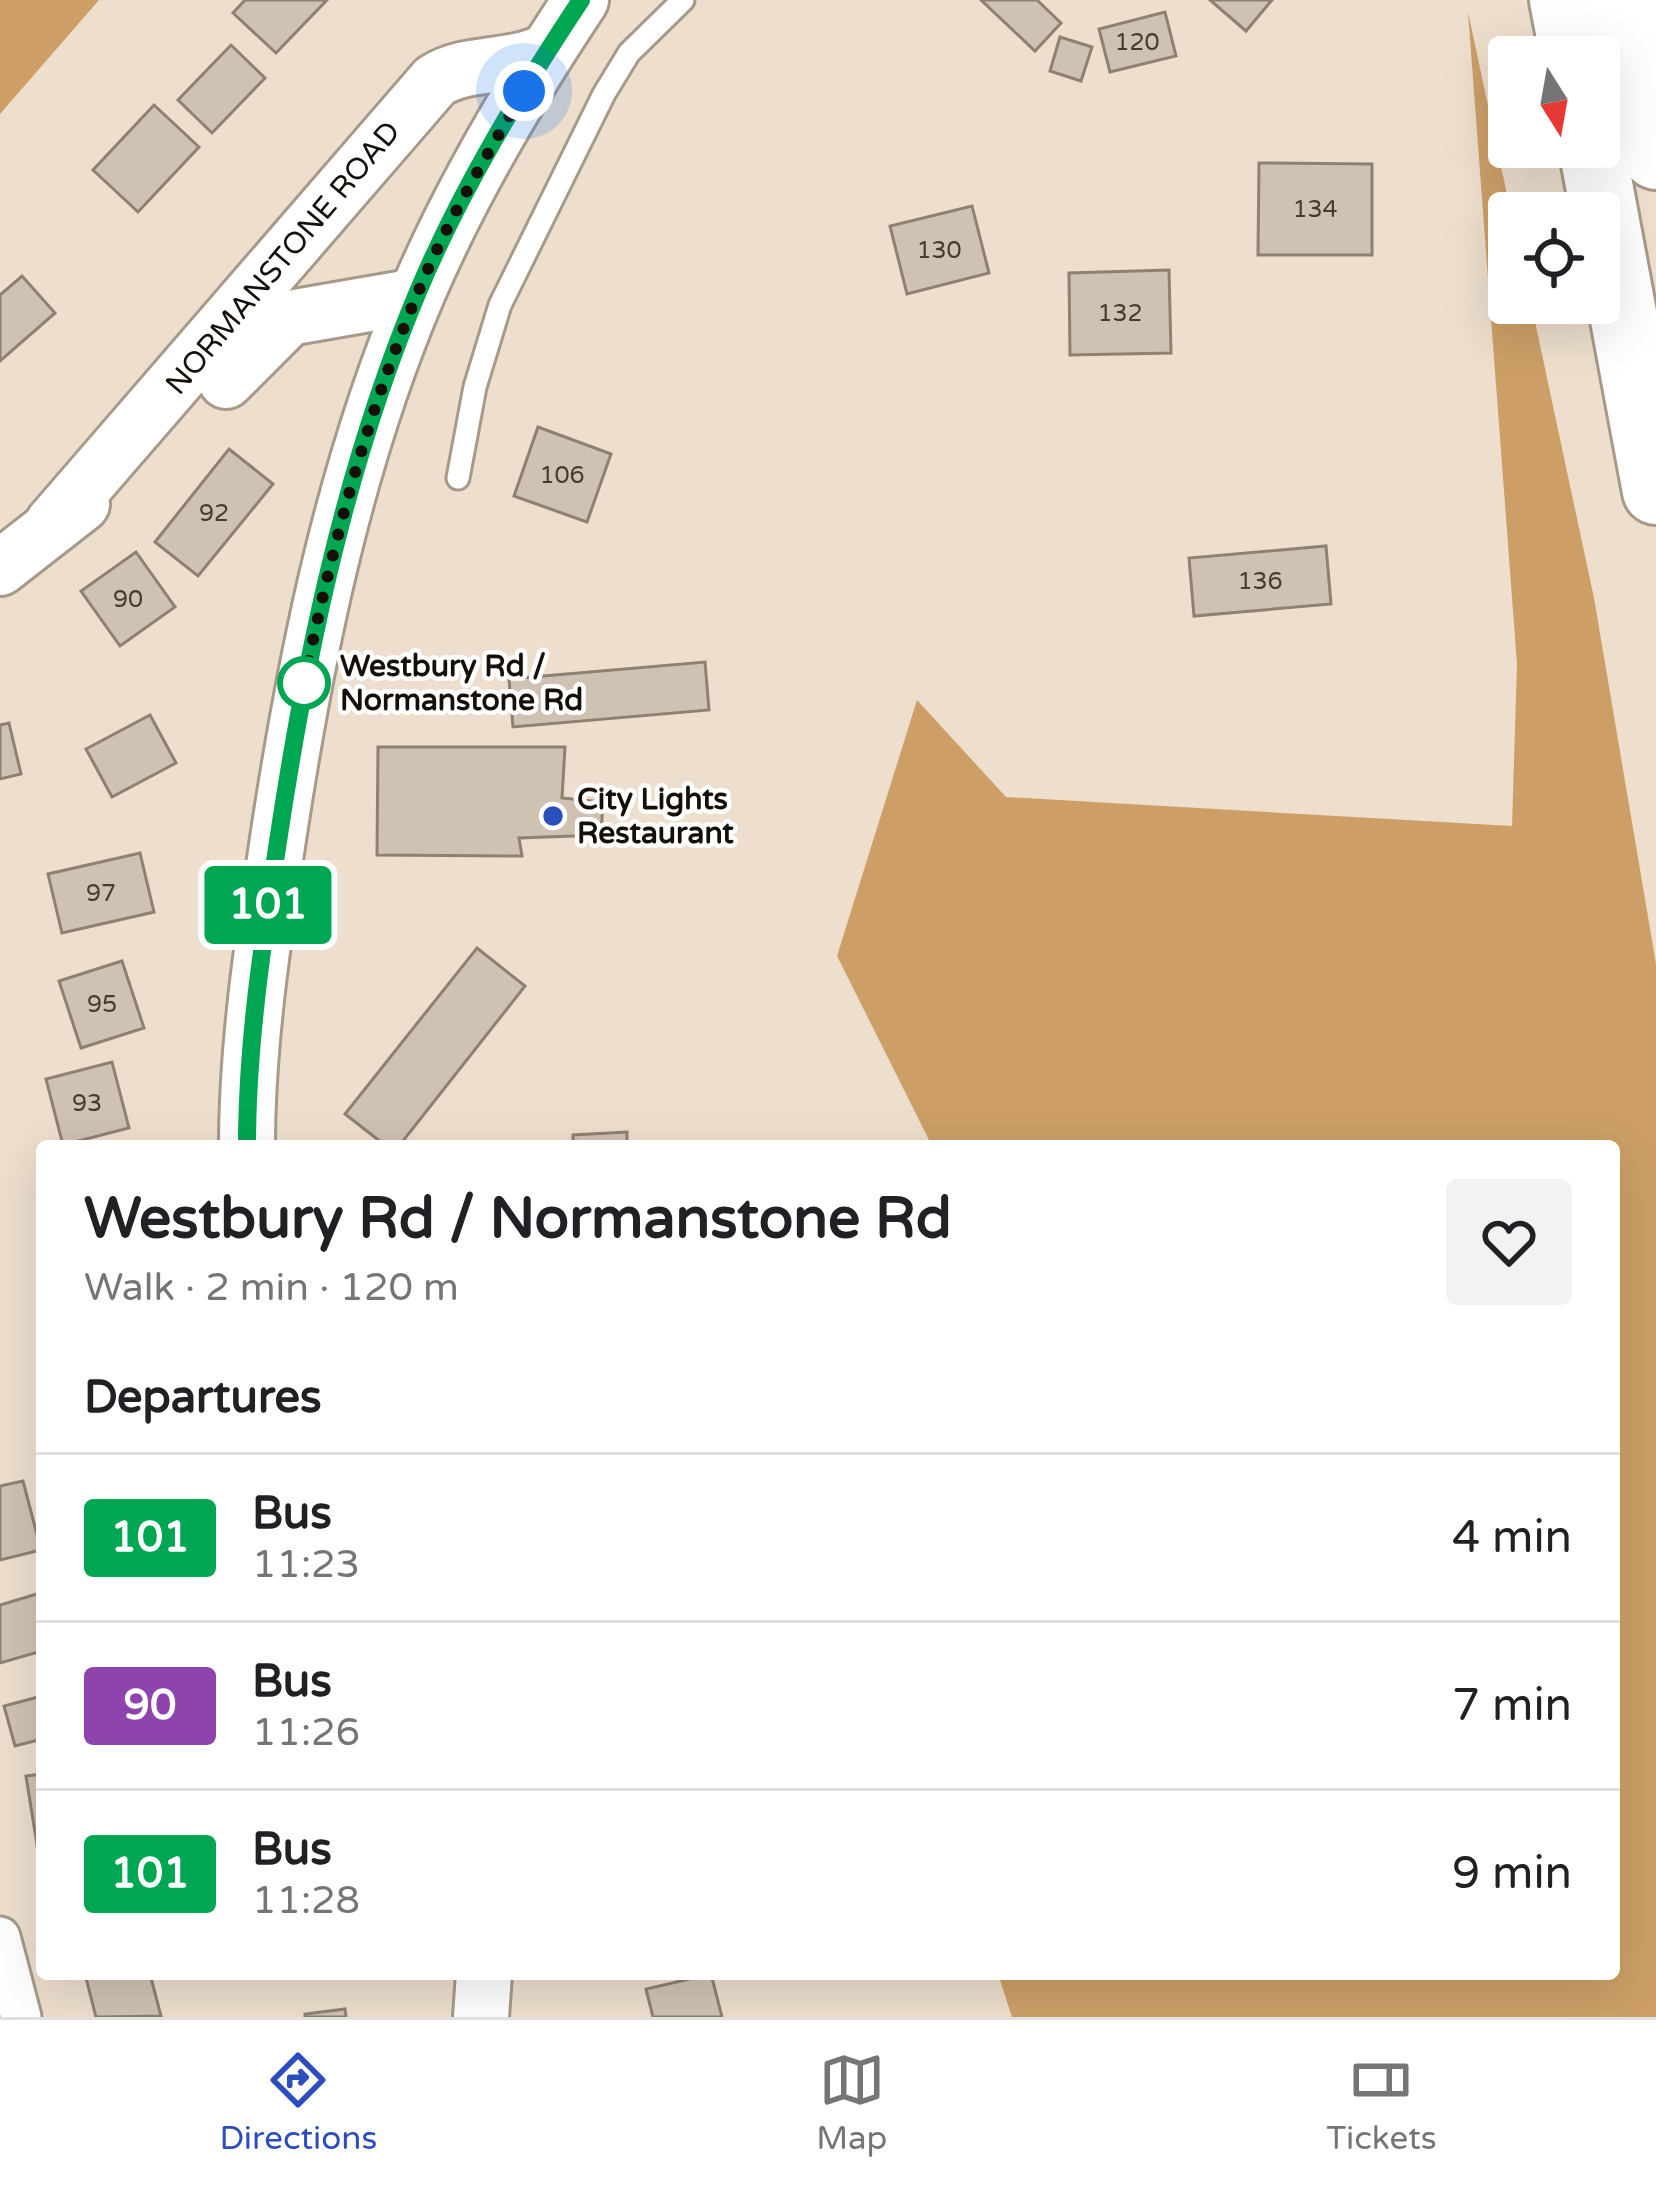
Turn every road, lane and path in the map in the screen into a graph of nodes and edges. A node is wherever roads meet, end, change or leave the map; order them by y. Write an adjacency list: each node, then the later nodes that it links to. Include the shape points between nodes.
1 (581, 0): 6 (main road)
2 (682, 0): 10 (lane, via 629,53 604,94 500,304)
3 (1563, 0): 5 (highway)
4 (1626, 0): 7 (highway)
5 (1570, 36)
6 (547, 52): 9 (main road); 12 (main road, NORMANSTONE ROAD, via 434,81)
7 (1656, 156)
8 (1596, 168): 11 (highway)
9 (416, 296): 12 (main road, NORMANSTONE ROAD, via 289,318 167,445); 14 (main road, via 333,552 302,693 271,887)
10 (458, 478)
11 (1656, 491)
12 (53, 524): 13 (main road, NORMANSTONE ROAD)
13 (0, 568)
14 (248, 1140)
15 (0, 1937): 17 (street)
16 (484, 1980): 18 (main road)
17 (21, 2017)
18 (481, 2017)

